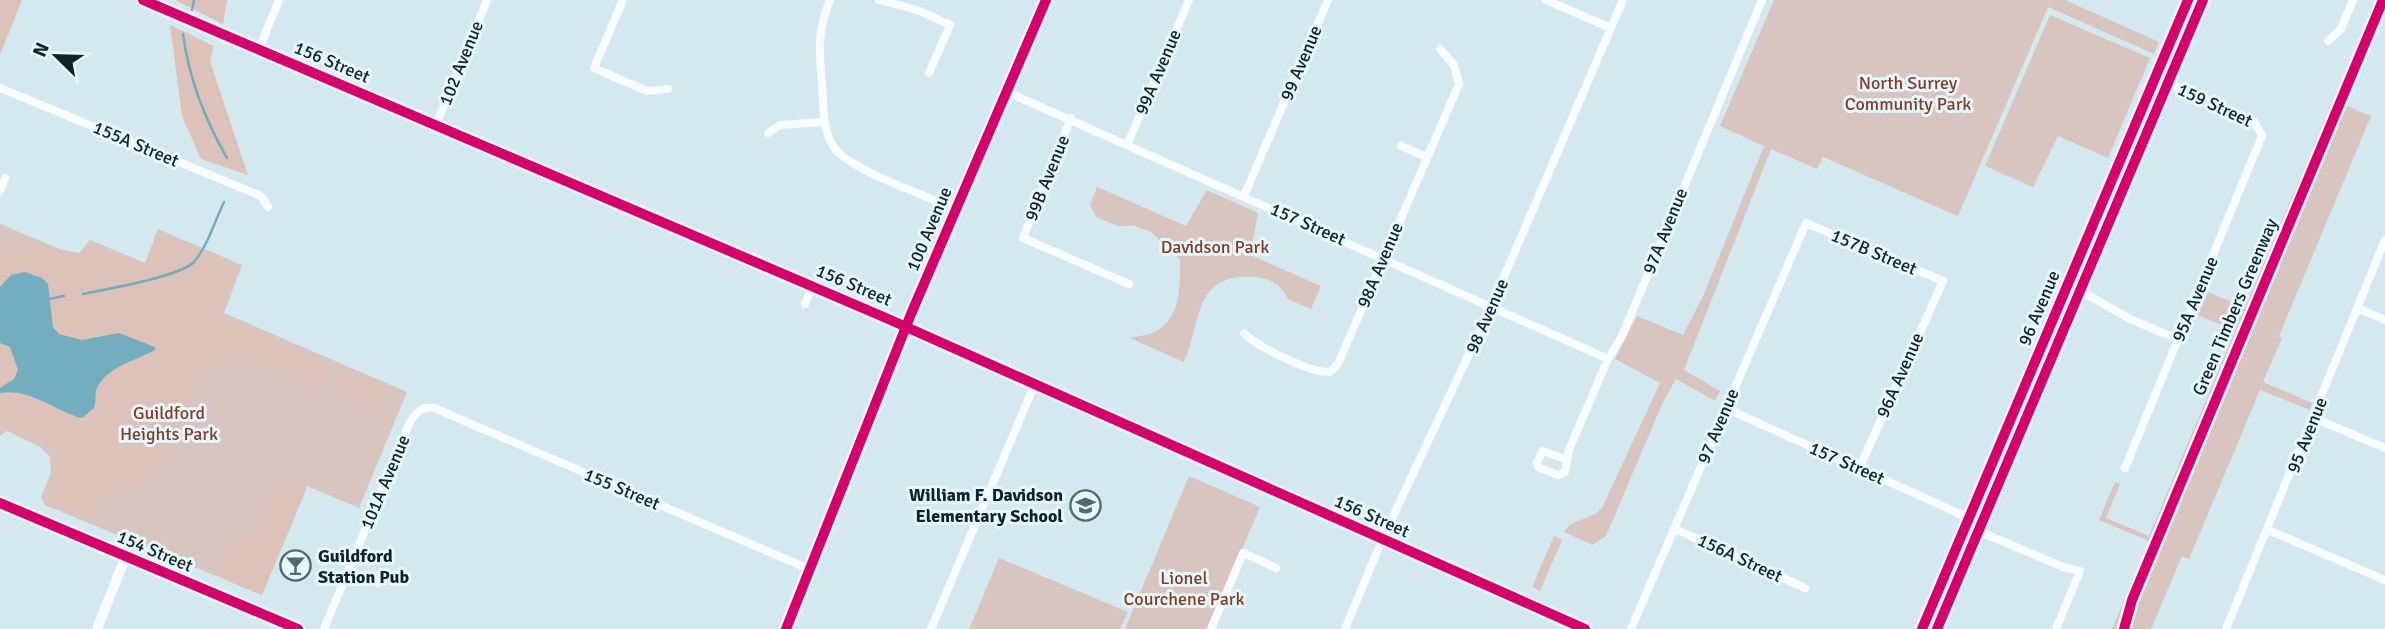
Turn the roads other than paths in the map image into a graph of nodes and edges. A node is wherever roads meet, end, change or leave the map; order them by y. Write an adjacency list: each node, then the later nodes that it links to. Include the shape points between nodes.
1 (143, 0): 18 (main road, 156 Street)
2 (279, 0): 18 (street)
3 (487, 0): 27 (street, 102 Avenue)
4 (623, 0): 23 (street, via 594,68 647,91)
5 (830, 0): 26 (street, via 819,31)
6 (879, 0): 20 (street, via 950,25)
7 (1046, 0): 24 (main road, 100 Avenue)
8 (1189, 0): 30 (street, 99A Avenue)
9 (1328, 0): 35 (street, 99 Avenue)
10 (1546, 0): 16 (street)
11 (1623, 0): 16 (street, 98 Avenue)
12 (1762, 0): 53 (street, 97A Avenue, via 1622,336)
13 (2188, 0): 43 (main road, 96 Avenue)
14 (2203, 0): 21 (main road, 96 Avenue)
15 (2353, 0): 17 (street, via 2341,29)
16 (1611, 28): 47 (street, 98 Avenue)
17 (2328, 41)
18 (259, 49): 27 (main road, 156 Street)
19 (1440, 49): 32 (street, 98A Avenue, via 1454,65 1459,84)
20 (929, 73)
21 (2168, 83): 28 (street, 159 Street, via 2239,113); 45 (main road, 96 Avenue)
22 (0, 88): 36 (street, 155A Street, via 261,196)
23 (668, 89)
24 (1007, 92): 25 (street, 157 Street); 37 (main road, 100 Avenue)
25 (1071, 118): 30 (street, 157 Street); 42 (street, 99B Avenue, via 1023,238)
26 (825, 122): 29 (street, via 780,125); 37 (street, via 833,146 852,163)
27 (436, 125): 44 (main road, 156 Street)
28 (2261, 129): 52 (street, 95A Avenue, via 2261,143)
29 (768, 133)
30 (1128, 143): 35 (street, 157 Street)
31 (1401, 146): 32 (street)
32 (1427, 157): 40 (street, 98A Avenue)
33 (5, 178): 34 (street)
34 (0, 191)
35 (1244, 196): 40 (street, 157 Street)
36 (268, 207)
37 (956, 209): 50 (main road, 100 Avenue)
38 (1807, 223): 41 (street, 157B Street); 56 (street, 97 Avenue)
39 (2385, 240): 48 (street, 95 Avenue)
40 (1383, 258): 47 (street, 157 Street); 51 (street, 98A Avenue, via 1331,372 1312,369 1255,343)
41 (1942, 281): 62 (street, 96A Avenue)
42 (1129, 284)
43 (2068, 284): 45 (street); 59 (main road, 96 Avenue)
44 (812, 286): 46 (street); 50 (main road, 156 Street)
45 (2080, 291): 52 (street); 67 (main road, 96 Avenue)
46 (805, 304)
47 (1491, 307): 53 (street, 157 Street); 68 (street, 98 Avenue)
48 (2357, 308): 49 (street); 57 (street, 95 Avenue)
49 (2385, 320)
50 (906, 328): 54 (main road, 156 Street); 71 (main road, 100 Avenue)
51 (1244, 333)
52 (2178, 339): 61 (street, 95A Avenue)
53 (1608, 359): 60 (street, 97A Avenue)
54 (1034, 386): 68 (main road, 156 Street); 80 (street)
55 (434, 408): 71 (street, 155 Street); 72 (street, 101A Avenue, via 418,411 409,424)
56 (1725, 408): 62 (street, 157 Street); 65 (street, 97 Avenue)
57 (2314, 418): 58 (street); 66 (street, 95 Avenue)
58 (2385, 448)
59 (1994, 459): 64 (main road, 96 Avenue); 67 (main road, via 1991,483 1975,523)
60 (1567, 460)
61 (2125, 468)
62 (1859, 469): 64 (street, 157 Street)
63 (0, 503): 69 (main road, 154 Street)
64 (1969, 518): 85 (main road, 96 Avenue)
65 (1675, 528): 75 (street, 156A Street); 84 (street, 97 Avenue)
66 (2268, 530): 73 (street); 88 (street, 95 Avenue)
67 (1978, 531): 86 (main road, 96 Avenue); 87 (street, via 2080,571)
68 (1382, 540): 82 (street, 98 Avenue); 83 (main road, 156 Street)
69 (125, 558): 76 (street); 77 (main road, 154 Street)
70 (1276, 568): 81 (street, via 1243,552)
71 (809, 569): 79 (main road, 100 Avenue)
72 (348, 570): 74 (street); 78 (street, 101A Avenue)
73 (2385, 580)
74 (377, 583)
75 (1805, 588)
76 (97, 629)
77 (298, 629)
78 (324, 629)
79 (786, 629)
80 (931, 629)
81 (1211, 629)
82 (1345, 629)
83 (1585, 629)
84 (1631, 629)
85 (1922, 629)
86 (1937, 629)
87 (2056, 629)
88 (2226, 629)

